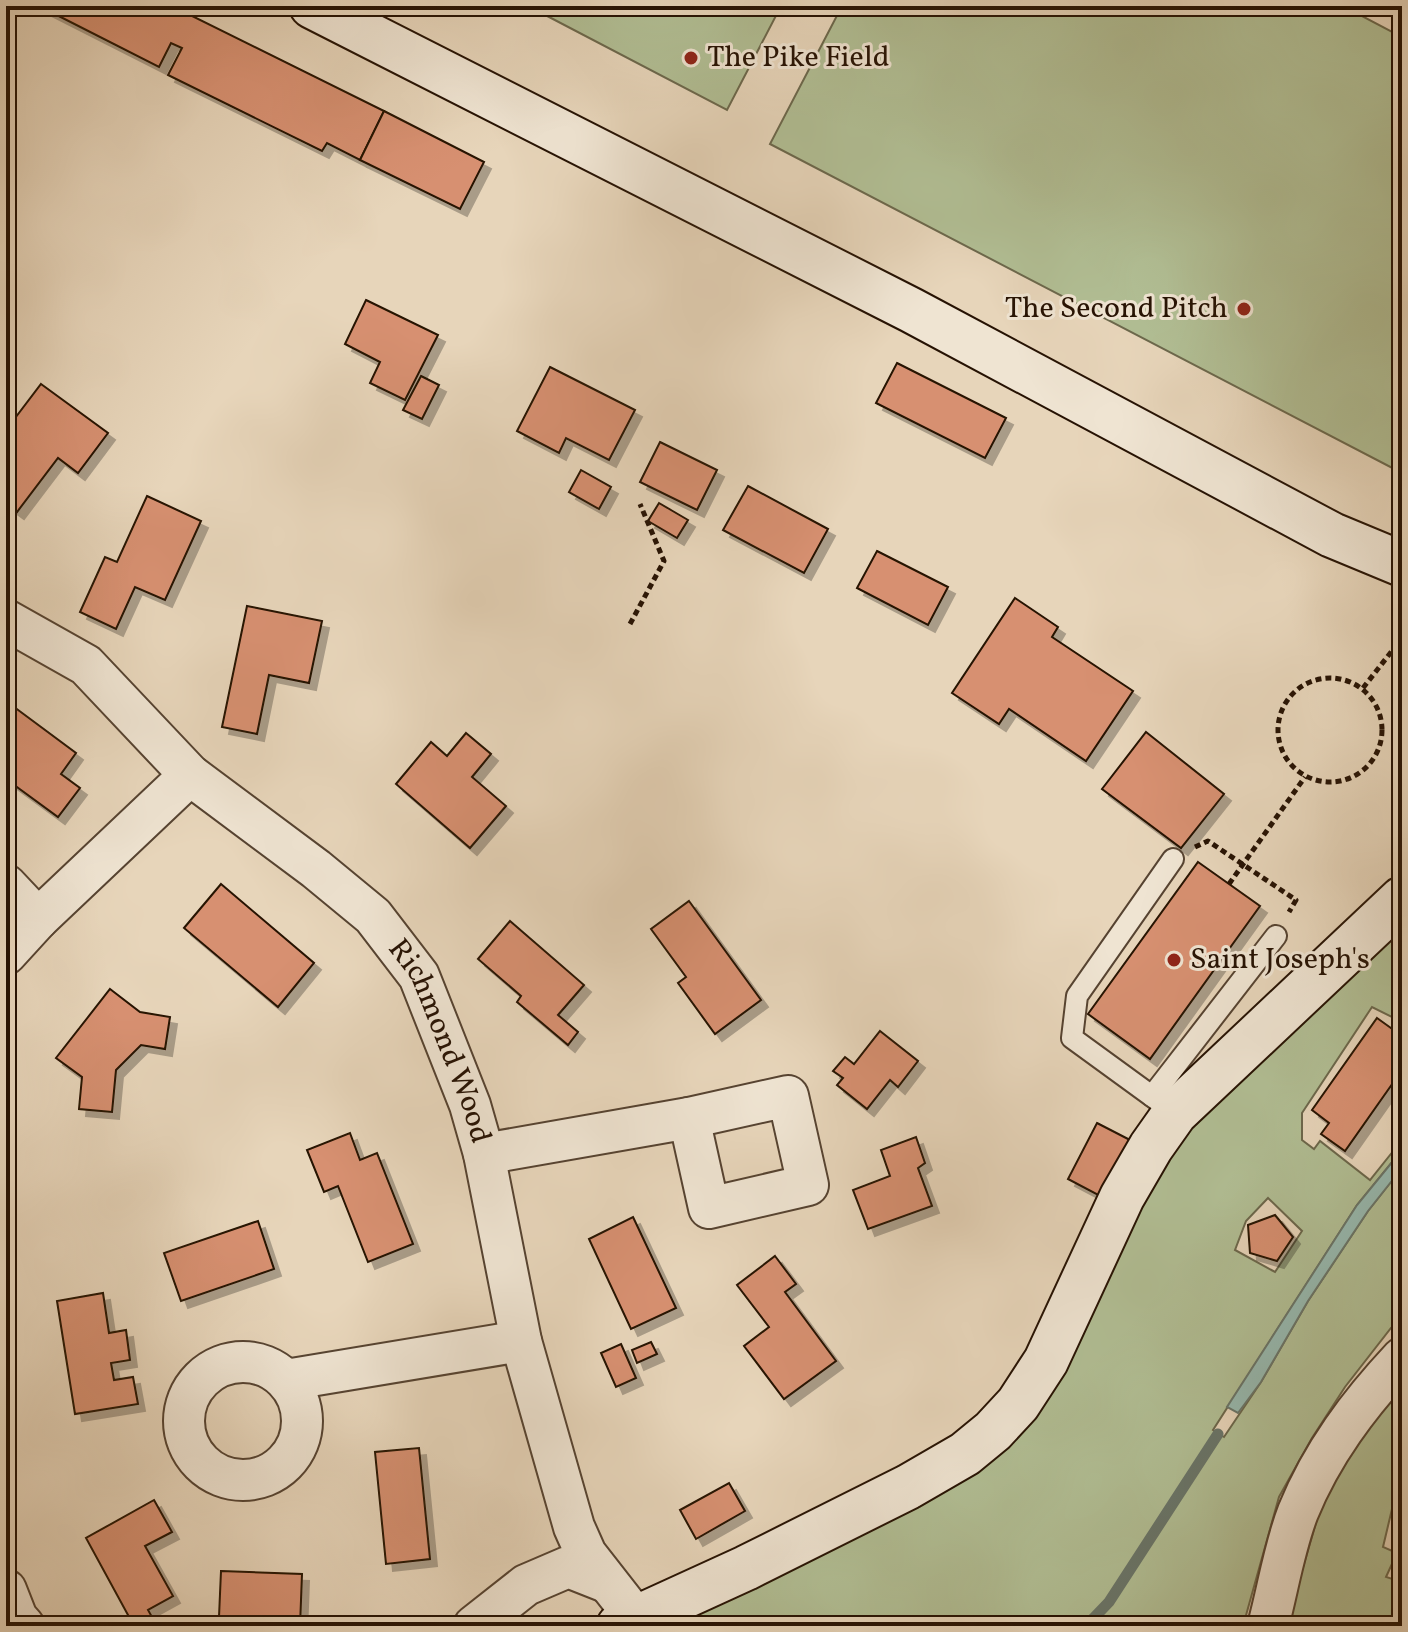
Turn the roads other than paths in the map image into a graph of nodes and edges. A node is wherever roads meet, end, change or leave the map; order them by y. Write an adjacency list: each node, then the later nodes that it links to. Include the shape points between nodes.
1 (312, 6): 2 (main road, via 911,310 1332,535)
2 (1402, 564)
3 (6, 620): 4 (street, Richmond Wood, via 86,665)
4 (190, 775): 8 (street); 13 (street, Richmond Wood, via 373,916 419,976)
5 (1173, 859): 11 (lane, via 1077,996 1072,1038)
6 (6, 885): 8 (street)
7 (1402, 899): 11 (main road)
8 (38, 919): 10 (street)
9 (1276, 936): 11 (lane)
10 (6, 954)
11 (1164, 1105): 19 (main road, via 1151,1147 1122,1197 1046,1361 993,1431 908,1487)
12 (689, 1118): 13 (street)
13 (484, 1154): 14 (street, Richmond Wood)
14 (521, 1341): 16 (street); 17 (street, Richmond Wood, via 574,1527)
15 (1402, 1358): 22 (street, via 1330,1446 1298,1513)
16 (286, 1380)
17 (606, 1582): 19 (street, Richmond Wood); 21 (street, via 568,1567 526,1585)
18 (6, 1590): 20 (street)
19 (628, 1622)
20 (24, 1626)
21 (474, 1626)
22 (1268, 1626)

